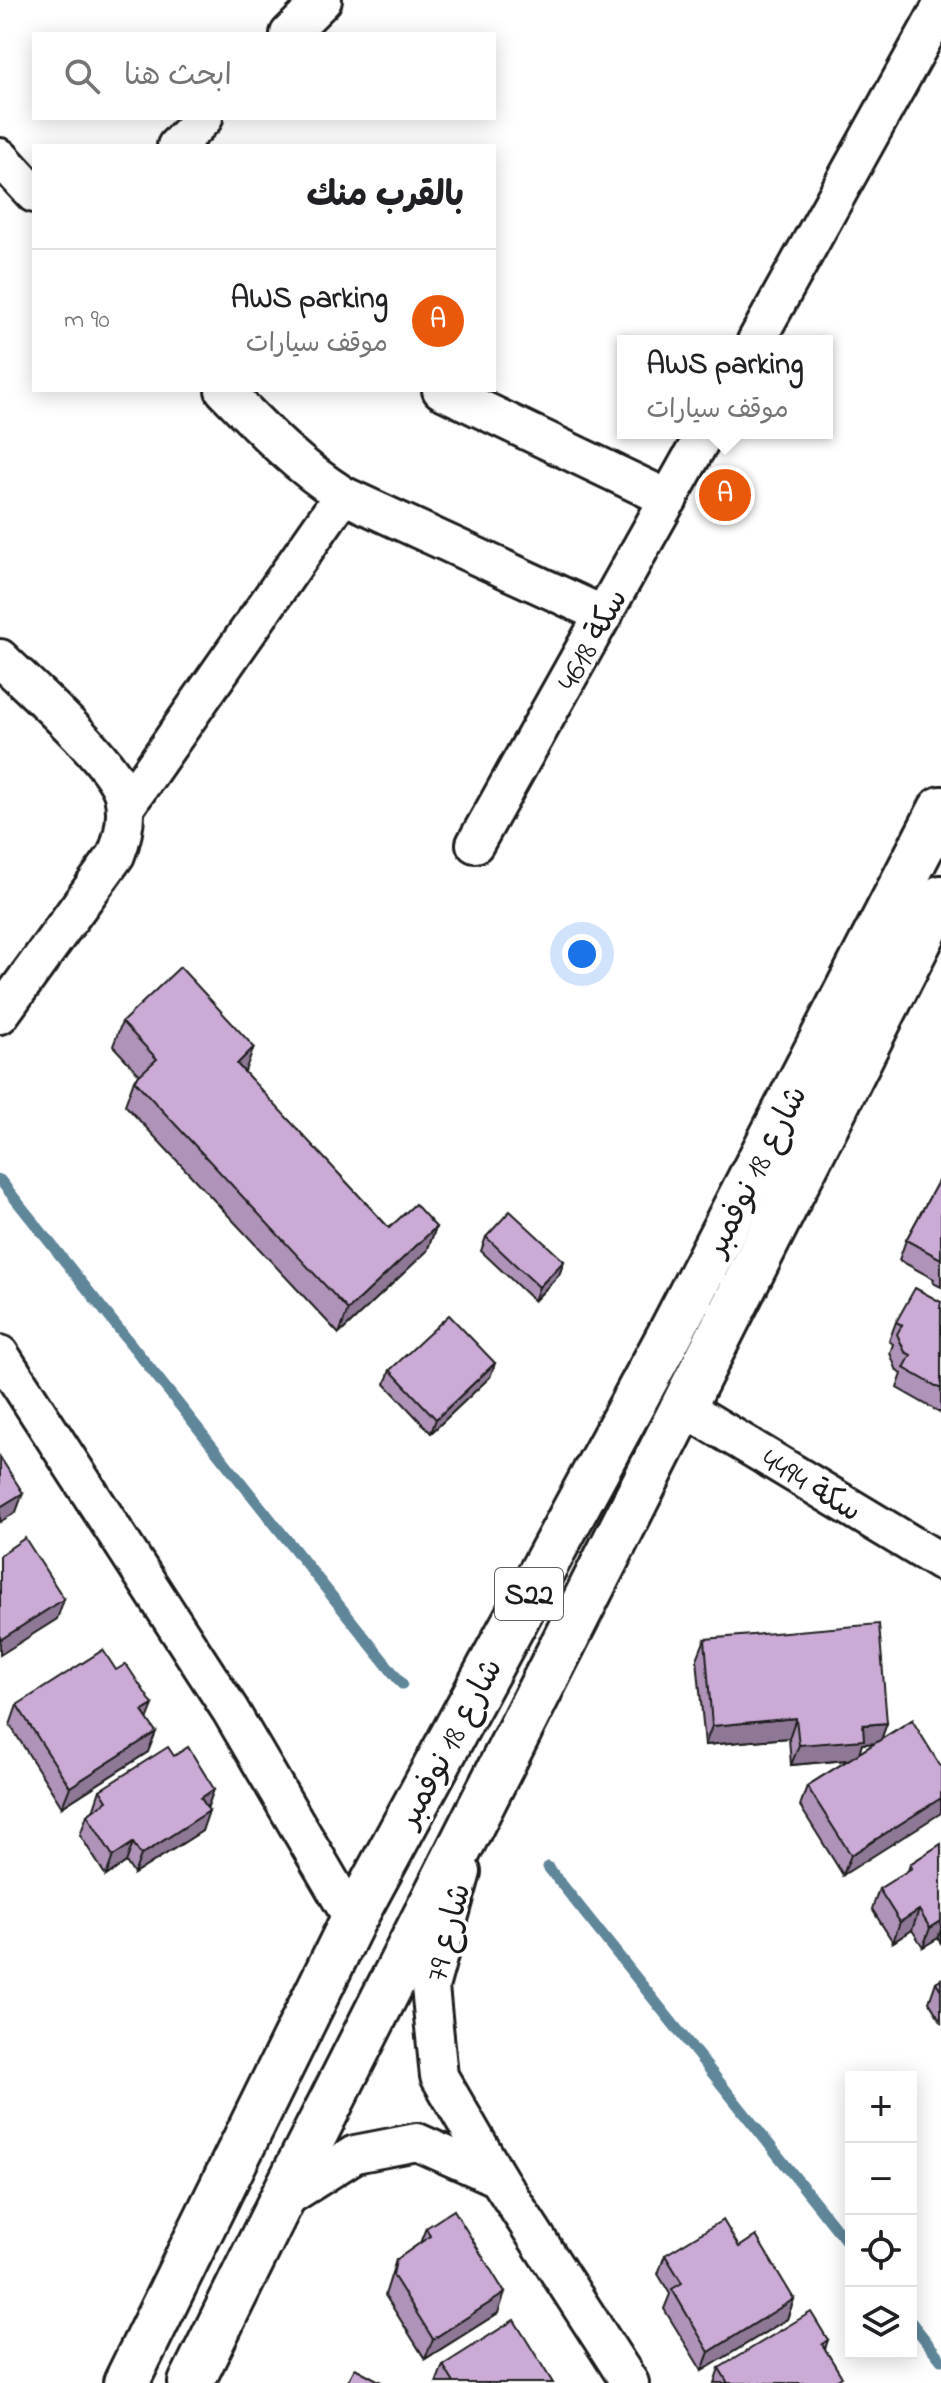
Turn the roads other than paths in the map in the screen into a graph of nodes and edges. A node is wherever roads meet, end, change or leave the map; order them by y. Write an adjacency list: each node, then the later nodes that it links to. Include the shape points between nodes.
1 (323, 0): 3 (street)
2 (941, 7): 6 (street)
3 (291, 32)
4 (0, 157): 5 (street)
5 (32, 192)
6 (759, 335)
7 (226, 392): 10 (street, via 288,455)
8 (445, 392): 11 (street)
9 (702, 439): 11 (street, سكة 4618)
10 (343, 495): 12 (street); 14 (street)
11 (669, 499): 12 (street, سكة 4618)
12 (604, 615): 16 (street, سكة 4618)
13 (0, 658): 14 (street, via 106,764 116,777)
14 (125, 808): 18 (street, via 116,855)
15 (941, 809): 23 (main road, شارع 18 نوفمبر / S22, via 661,1350)
16 (475, 844)
17 (941, 898): 20 (main road, شارع 18 نوفمبر / S22)
18 (0, 1015)
19 (0, 1354): 23 (street, via 230,1710)
20 (682, 1406): 21 (street, سكة 4494); 22 (main road, شارع 18 نوفمبر / S22)
21 (941, 1562)
22 (477, 1815): 24 (street, 79 شارع, via 430,1987 439,2076); 25 (main road, شارع 18 نوفمبر / S22)
23 (353, 1920): 26 (main road, شارع 18 نوفمبر / S22)
24 (498, 2178): 25 (street, via 417,2142 355,2154); 28 (street, 79 شارع)
25 (281, 2201): 27 (main road, شارع 18 نوفمبر / S22)
26 (126, 2383)
27 (191, 2383)
28 (630, 2383)

